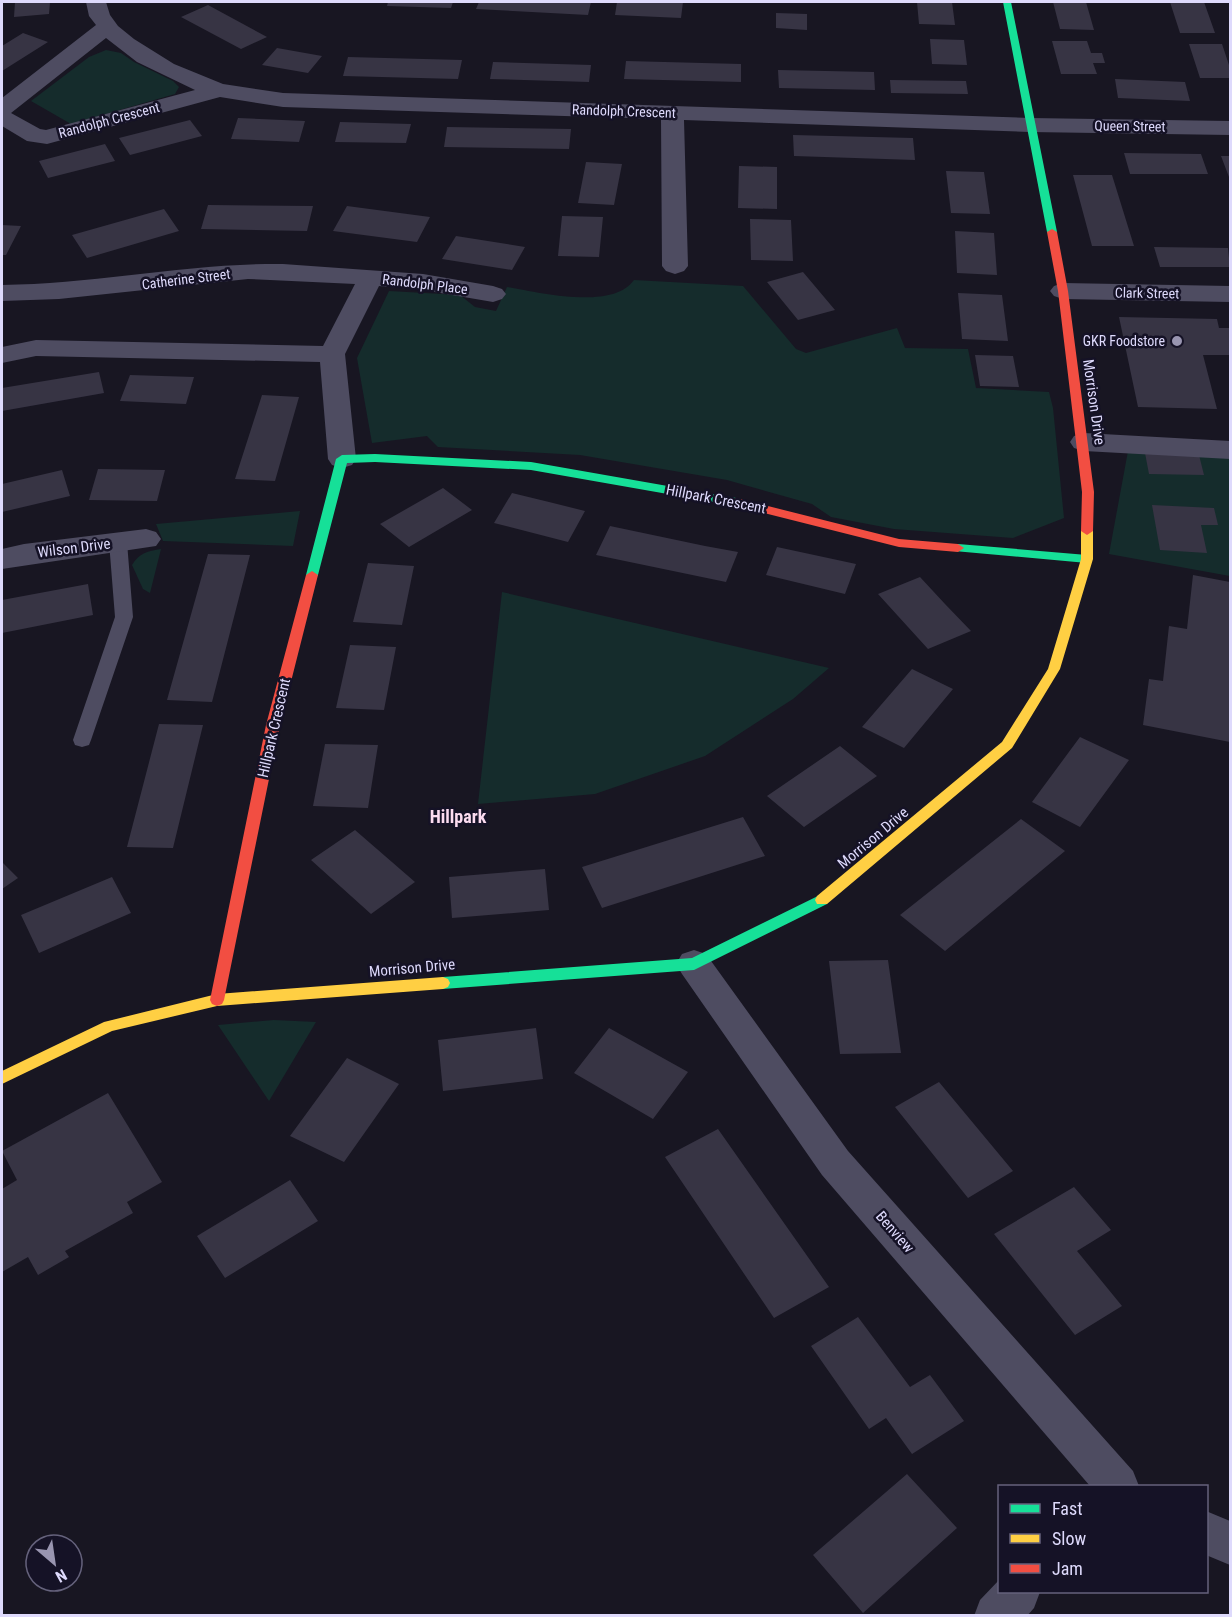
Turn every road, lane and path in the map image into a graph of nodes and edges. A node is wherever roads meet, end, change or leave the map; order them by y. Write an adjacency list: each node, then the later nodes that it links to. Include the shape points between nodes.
1 (96, 2): 3 (street)
2 (1007, 2): 8 (street, Morrison Drive)
3 (106, 28): 4 (street, Randolph Crescent, via 186,79); 5 (street)
4 (220, 90): 6 (street, Randolph Crescent, via 284,100); 7 (street, Randolph Crescent, via 47,136 35,136)
5 (2, 110)
6 (672, 113): 8 (street, Randolph Crescent); 10 (street)
7 (2, 117)
8 (1030, 124): 9 (street, Queen Street); 12 (street, Morrison Drive)
9 (1230, 128)
10 (675, 266)
11 (371, 278): 13 (street, Catherine Street, via 230,273 75,291); 14 (street, Randolph Place); 16 (street, Randolph Place)
12 (1063, 291): 15 (street, Clark Street); 18 (street, Morrison Drive)
13 (2, 293)
14 (493, 294)
15 (1230, 294)
16 (332, 354): 17 (street, via 36,348); 20 (street, Hillpark Crescent)
17 (2, 355)
18 (1084, 442): 19 (street); 23 (street, Morrison Drive)
19 (1230, 450)
20 (342, 459): 23 (street, Hillpark Crescent, via 531,466 746,504 899,543); 26 (street, Hillpark Crescent, via 273,725)
21 (132, 541): 22 (street, Wilson Drive); 24 (lane, via 124,617)
22 (2, 558)
23 (1088, 559): 25 (street, Morrison Drive, via 1054,669 1007,745 828,897)
24 (82, 740)
25 (694, 964): 26 (street, Morrison Drive); 28 (street, Benview, via 835,1163)
26 (217, 1000): 27 (street, Morrison Drive, via 109,1026)
27 (2, 1078)
28 (1115, 1485)
29 (1208, 1534): 30 (street)
30 (1230, 1543)
31 (1017, 1593): 32 (street)
32 (996, 1616)

